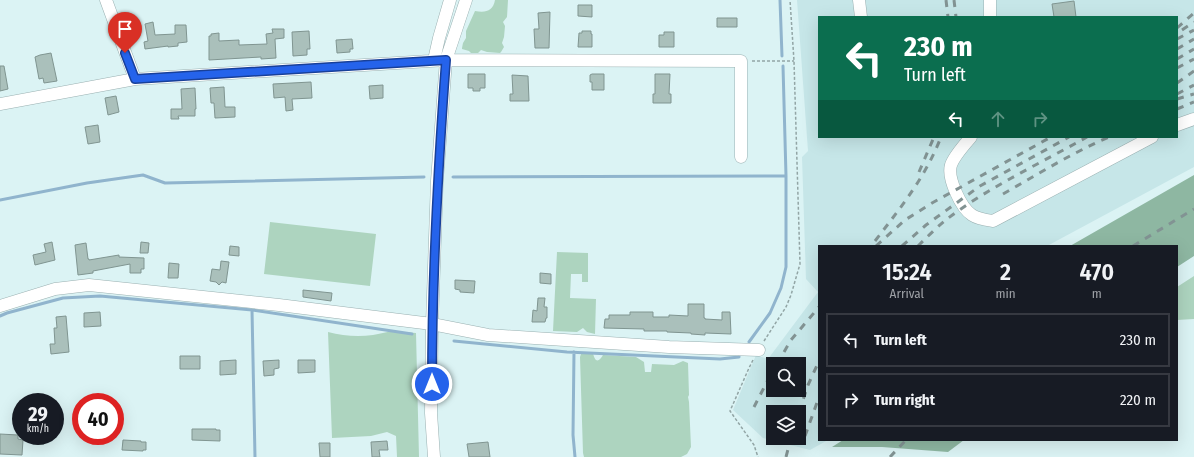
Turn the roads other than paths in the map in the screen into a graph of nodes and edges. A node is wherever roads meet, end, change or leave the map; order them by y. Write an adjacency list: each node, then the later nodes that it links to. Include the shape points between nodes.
1 (106, 0): 9 (street)
2 (450, 0): 8 (street, via 439,38)
3 (466, 0): 8 (street)
4 (858, 0): 6 (street)
5 (990, 0): 7 (street)
6 (860, 16)
7 (990, 16)
8 (440, 60): 9 (street); 15 (street, via 741,61); 17 (street)
9 (135, 79): 10 (street)
10 (0, 104)
11 (1194, 120): 12 (street)
12 (1178, 125)
13 (970, 138): 14 (street, via 951,165 950,174 954,190 959,201 973,216 993,221)
14 (1150, 138)
15 (741, 157)
16 (0, 306): 17 (street, via 55,289 89,285)
17 (432, 324): 18 (street, via 488,335); 19 (street, via 431,413)
18 (759, 350)
19 (434, 457)

